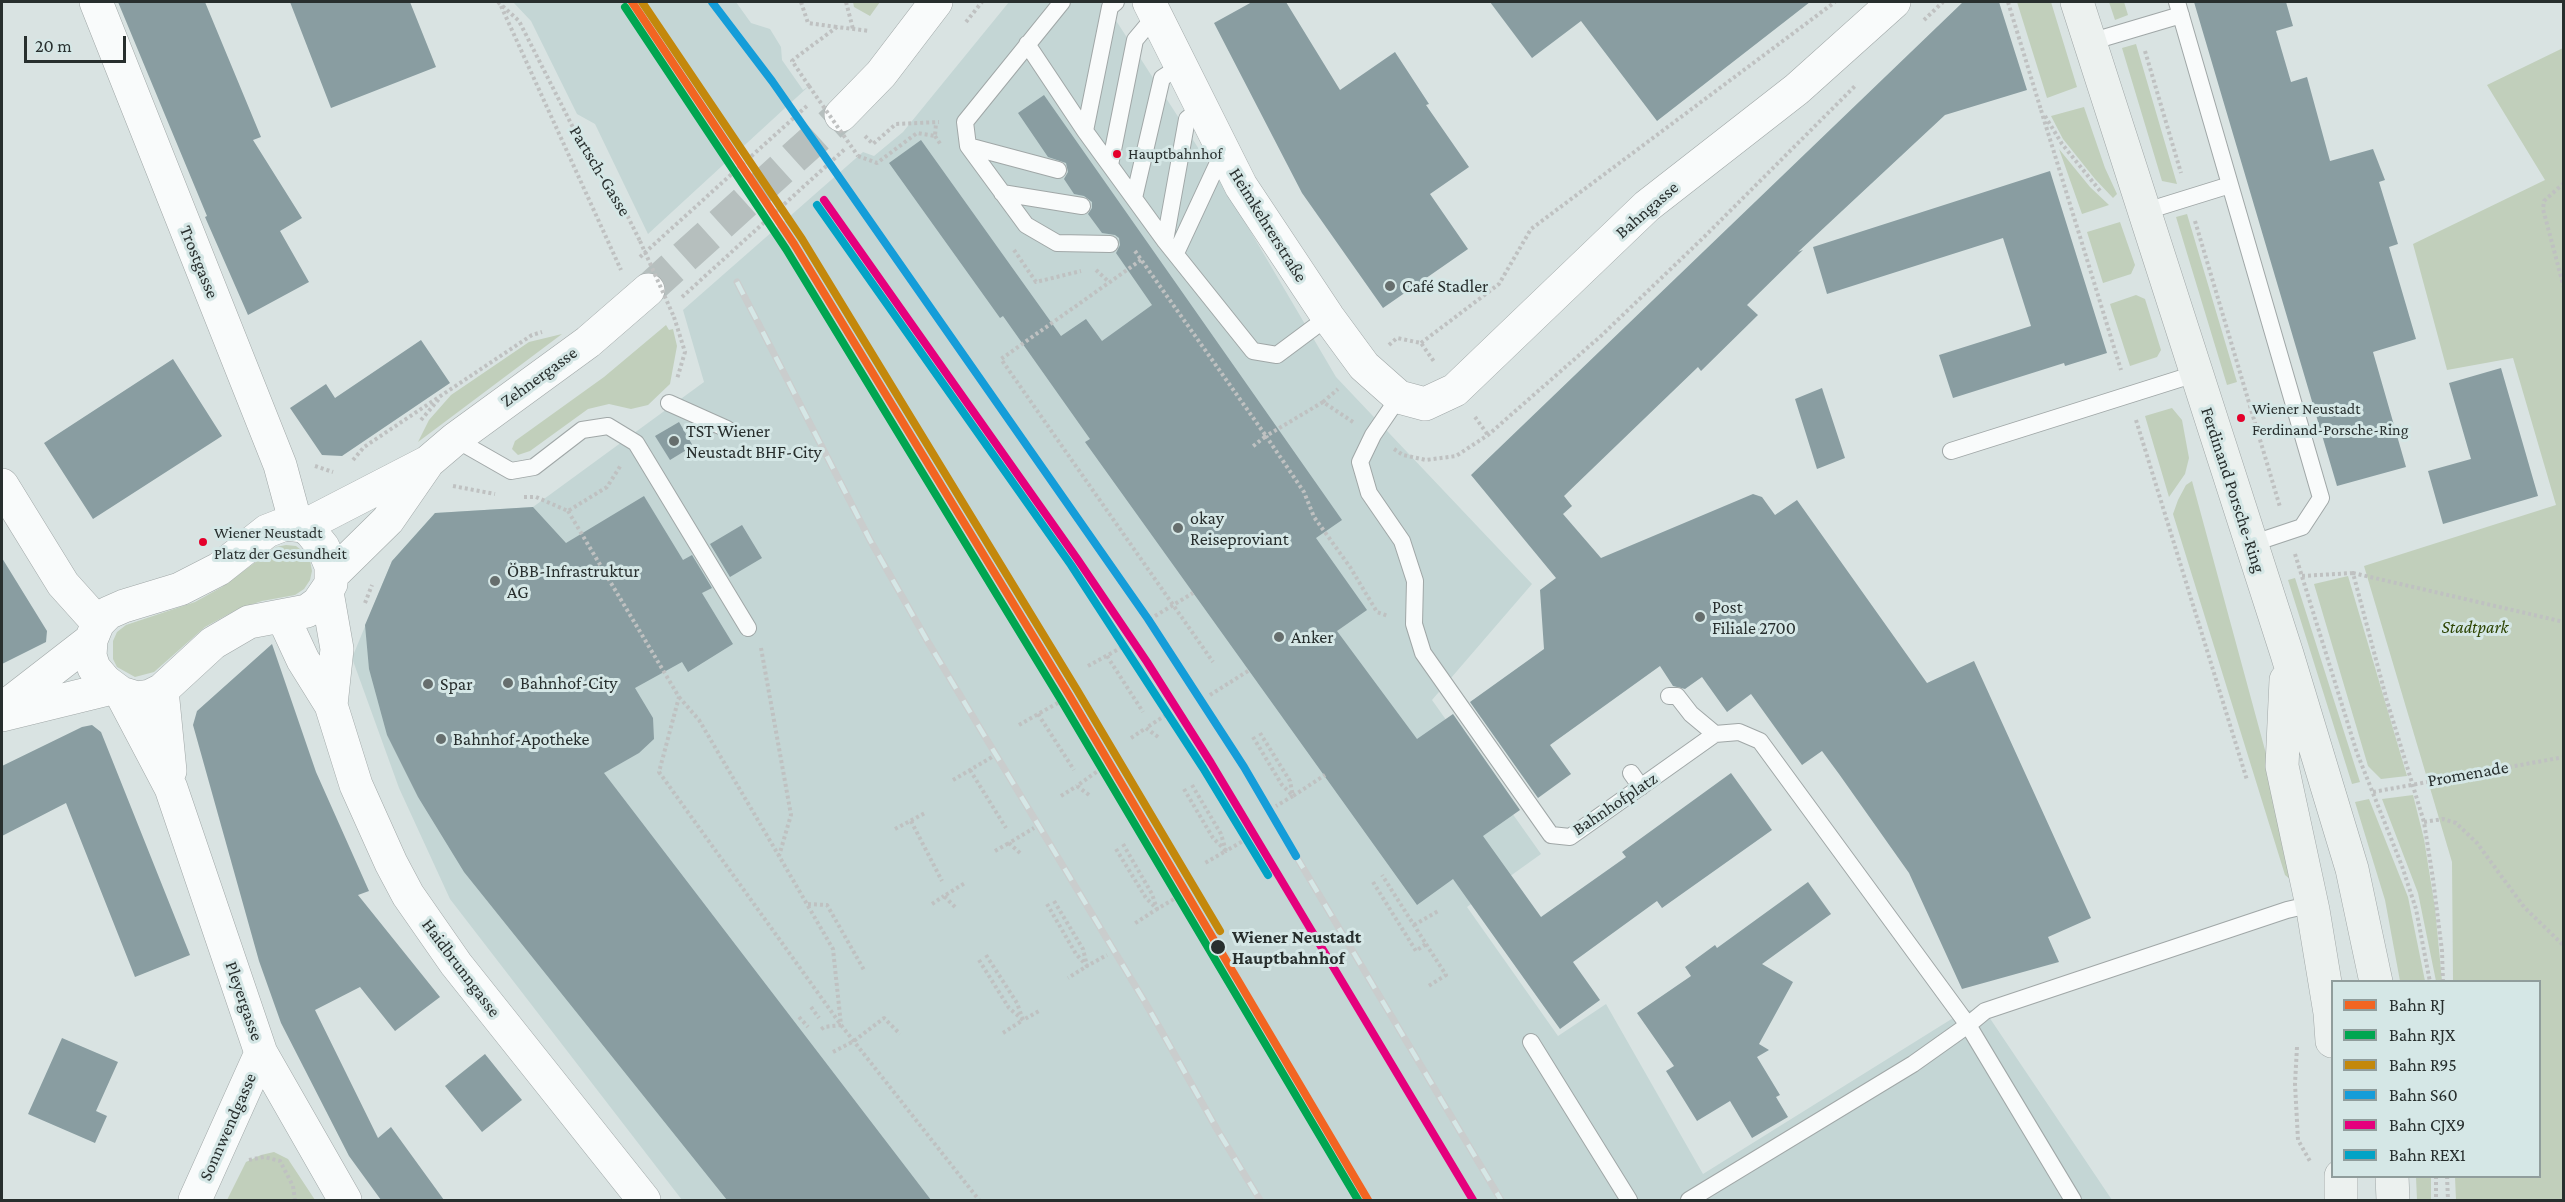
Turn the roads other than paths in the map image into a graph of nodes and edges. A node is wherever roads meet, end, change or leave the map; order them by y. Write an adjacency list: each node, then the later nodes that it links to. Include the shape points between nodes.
1 (96, 2): 37 (street, Trostgasse, via 280,465)
2 (936, 2): 13 (street)
3 (1062, 2): 10 (lane)
4 (1116, 2): 14 (lane, via 1110,6)
5 (1894, 2): 30 (street, Bahngasse, via 1797,89 1647,206 1455,390 1425,404)
6 (2077, 2): 9 (street, Ferdinand Porsche-Ring)
7 (1153, 8): 11 (street, Heimkehrerstraße); 18 (lane, via 1135,40)
8 (2179, 8): 9 (lane, via 2138,28); 19 (lane)
9 (2090, 42): 23 (street, Ferdinand Porsche-Ring)
10 (1027, 44): 14 (lane); 15 (lane, via 965,122)
11 (1182, 65): 12 (street, Heimkehrerstraße); 21 (lane, via 1162,78)
12 (1202, 107): 16 (street, Heimkehrerstraße); 26 (lane, via 1186,119)
13 (846, 120)
14 (1085, 131): 18 (lane)
15 (968, 146): 17 (lane); 20 (lane)
16 (1224, 151): 26 (lane); 28 (street, Heimkehrerstraße, via 1241,186)
17 (1058, 170)
18 (1109, 171): 21 (lane)
19 (2230, 185): 23 (lane); 38 (lane, via 2321,498 2302,527)
20 (1002, 193): 22 (lane); 25 (lane, via 1026,225 1057,243)
21 (1132, 204): 26 (lane)
22 (1083, 206)
23 (2144, 212): 29 (street, Ferdinand Porsche-Ring)
24 (1147, 242): 26 (lane)
25 (1110, 244)
26 (1170, 247): 28 (lane, via 1253,351 1277,355)
27 (641, 286): 33 (street, Zehnergasse, via 588,342)
28 (1328, 317): 30 (street, Heimkehrerstraße, via 1364,366)
29 (2195, 374): 34 (lane); 38 (street, Ferdinand Porsche-Ring)
30 (1399, 397): 52 (lane, Bahnhofplatz, via 1360,462 1369,493 1402,541 1415,581 1414,624 1423,652 1551,835 1570,837)
31 (669, 403): 32 (lane)
32 (727, 429)
33 (455, 439): 35 (street, Zehnergasse); 41 (lane, via 511,471 534,467 582,430 608,426 636,443)
34 (1951, 451)
35 (437, 473): 37 (street, Zehnergasse, via 355,483); 39 (street, Zehnergasse)
36 (2, 485): 42 (street)
37 (300, 525): 39 (street, Haidbrunngasse, via 323,547 331,566); 42 (street, Zehnergasse, via 285,524 267,531 219,569 180,589 108,613)
38 (2251, 544): 43 (street, Ferdinand Porsche-Ring)
39 (330, 584): 40 (street, Zehnergasse, via 307,611); 47 (street, Haidbrunngasse, via 337,649)
40 (283, 617): 44 (street, Zehnergasse, via 249,622 213,644); 47 (street, Haidbrunngasse, via 303,660)
41 (748, 628)
42 (94, 632): 45 (street, Pleyergasse, via 90,656 94,668); 48 (street)
43 (2286, 654): 54 (street, via 2282,766); 55 (street, Ferdinand Porsche-Ring, via 2352,869)
44 (162, 690): 45 (street, via 137,698); 53 (street, Pleyergasse)
45 (117, 691): 49 (street); 53 (street, Pleyergasse)
46 (1670, 696): 50 (lane, via 1677,696)
47 (332, 705): 64 (street, Haidbrunngasse, via 356,785 408,895 456,964)
48 (2, 709)
49 (2, 715)
50 (1715, 734): 52 (lane, Bahnhofplatz); 56 (lane, via 1739,732 1760,741)
51 (1631, 773): 52 (lane)
52 (1641, 787)
53 (171, 788): 59 (street, Pleyergasse)
54 (2313, 910): 56 (lane, via 2287,910 1985,1011); 57 (street)
55 (2376, 980)
56 (1968, 1025): 66 (lane, via 1913,1064); 67 (lane)
57 (2331, 1026)
58 (1531, 1042): 65 (lane)
59 (261, 1053): 62 (street, Sonnwendgasse); 63 (street, Pleyergasse)
60 (2327, 1171): 68 (street)
61 (2392, 1178): 69 (street)
62 (195, 1200)
63 (345, 1200)
64 (644, 1200)
65 (1629, 1200)
66 (1689, 1200)
67 (2073, 1200)
68 (2341, 1200)
69 (2393, 1200)

